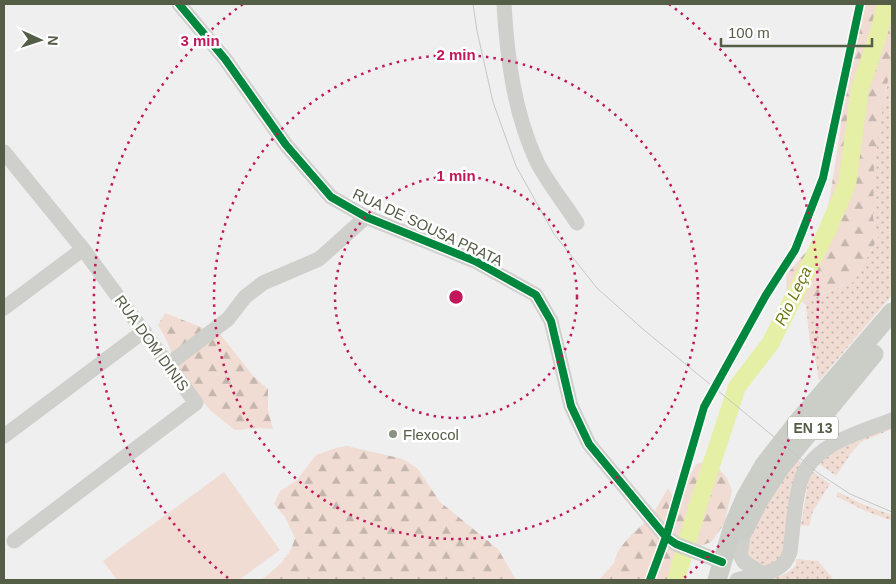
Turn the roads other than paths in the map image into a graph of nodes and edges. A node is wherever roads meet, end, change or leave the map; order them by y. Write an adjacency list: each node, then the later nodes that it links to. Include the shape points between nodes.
1 (179, 4): 4 (street, RUA DE SOUSA PRATA, via 324,190)
2 (504, 4): 5 (street, via 513,88 523,125 538,163)
3 (4, 152): 6 (street, RUA DOM DINIS)
4 (366, 217): 11 (street, via 319,259 263,283 245,297 228,319); 16 (street, RUA DE SOUSA PRATA, via 475,261 536,295 551,321 571,406 589,444 659,530 676,544)
5 (577, 223)
6 (83, 249): 7 (street); 9 (street, RUA DOM DINIS)
7 (4, 308)
8 (892, 312): 16 (main road, EN 13, via 764,465 739,512)
9 (144, 331): 11 (street, RUA DOM DINIS); 13 (street)
10 (892, 332): 14 (main road, EN 13, via 780,468)
11 (169, 364): 15 (street, RUA DOM DINIS, via 196,403)
12 (892, 420): 17 (street, via 840,441 816,457 805,471 800,485 789,555 777,569)
13 (4, 436)
14 (744, 531): 17 (street, via 740,555 744,562); 19 (main road, EN 13)
15 (14, 541)
16 (722, 562): 18 (main road, EN 13)
17 (761, 573): 20 (street)
18 (717, 580)
19 (726, 580)
20 (737, 580)

